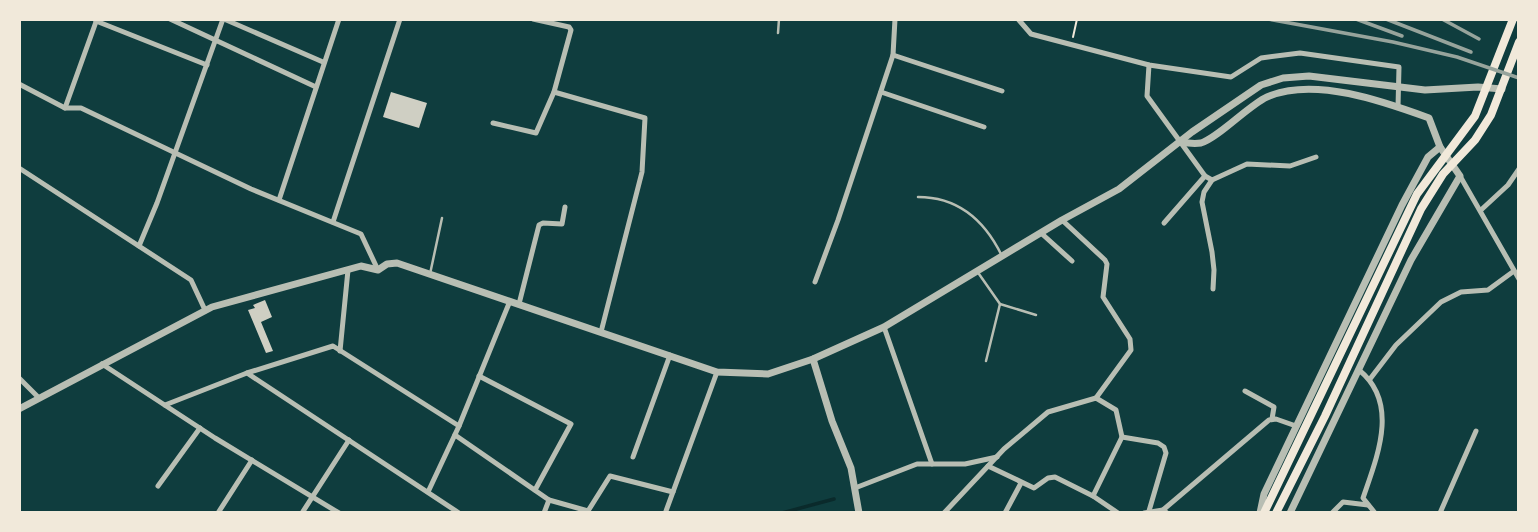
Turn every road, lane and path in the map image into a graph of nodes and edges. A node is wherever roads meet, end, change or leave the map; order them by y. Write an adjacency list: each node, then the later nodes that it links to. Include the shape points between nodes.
1 (170, 19): 13 (street)
2 (224, 19): 13 (street); 17 (street)
3 (339, 19): 17 (street)
4 (400, 19): 46 (street)
5 (533, 19): 25 (street, via 571,30)
6 (779, 19): 12 (lane)
7 (895, 19): 16 (street)
8 (1018, 19): 15 (street, via 1031,34)
9 (1077, 19): 15 (path)
10 (1513, 19): 22 (main road)
11 (97, 20): 18 (street); 28 (street)
12 (778, 33)
13 (216, 40): 18 (street); 21 (street)
14 (1519, 42): 23 (main road)
15 (1071, 44): 19 (street)
16 (893, 55): 24 (street); 26 (street)
17 (323, 62): 21 (street)
18 (207, 65): 33 (street)
19 (1149, 65): 27 (street, via 1231,77 1261,58 1300,52 1399,67); 31 (street, via 1147,96)
20 (19, 84): 28 (street)
21 (316, 86): 41 (street)
22 (1486, 88): 23 (street); 31 (street, via 1424,90 1309,76 1283,78 1261,85); 108 (main road, via 1475,116 1417,194)
23 (1502, 89): 110 (main road, via 1475,140 1443,174 1421,209)
24 (1002, 91)
25 (554, 92): 29 (street, via 536,133); 66 (street, via 645,118 642,172)
26 (881, 92): 30 (street); 58 (street)
27 (1398, 107): 31 (street, via 1356,95 1293,90 1267,97 1202,143); 32 (street, via 1429,118)
28 (65, 108): 33 (street, via 81,108)
29 (493, 123)
30 (984, 127)
31 (1179, 142): 37 (street); 45 (street, via 1119,189)
32 (1440, 147): 38 (street); 85 (street, via 1428,157 1402,205)
33 (175, 153): 41 (street); 49 (street)
34 (1315, 157): 39 (street, via 1290,166 1248,164)
35 (19, 169): 49 (street)
36 (1519, 169): 43 (street)
37 (1205, 176): 39 (street); 47 (street)
38 (1461, 176): 43 (street); 72 (street, via 1411,260)
39 (1212, 180): 59 (street, via 1202,202 1212,252)
40 (918, 197): 50 (lane, via 938,197 975,216)
41 (279, 200): 46 (street)
42 (565, 207): 61 (street, via 562,224 540,225)
43 (1481, 210): 55 (street)
44 (442, 218): 56 (lane)
45 (1062, 220): 48 (street); 80 (street, via 1105,260 1103,297 1130,339 1131,350)
46 (333, 222): 53 (street, via 361,234)
47 (1164, 223)
48 (1041, 233): 50 (street); 51 (street)
49 (139, 246): 63 (street, via 191,280)
50 (1002, 256): 54 (street)
51 (1072, 261)
52 (348, 270): 53 (street, via 362,266); 63 (street); 67 (street)
53 (378, 270): 56 (street, via 397,263)
54 (977, 271): 62 (lane); 65 (street)
55 (1514, 271): 57 (street); 77 (street, via 1488,290 1461,292 1441,302 1396,345)
56 (430, 274): 60 (street)
57 (1519, 278)
58 (814, 282)
59 (1213, 289)
60 (510, 301): 61 (street); 75 (street)
61 (519, 304): 66 (street)
62 (1000, 304): 64 (lane); 70 (lane)
63 (205, 310): 71 (street)
64 (1036, 315)
65 (884, 327): 69 (street); 94 (street)
66 (601, 332): 68 (street)
67 (340, 351): 74 (street, via 333,346); 84 (street)
68 (670, 355): 73 (street); 91 (street)
69 (813, 359): 73 (street, via 768,374); 98 (street)
70 (986, 361)
71 (102, 364): 79 (street); 81 (street)
72 (1359, 370): 77 (street); 120 (street)
73 (717, 372): 101 (street)
74 (247, 373): 81 (street); 90 (street)
75 (479, 376): 84 (street); 99 (street, via 570,424)
76 (19, 378): 79 (street)
77 (1370, 379): 105 (street, via 1383,409 1381,444 1363,498)
78 (1245, 391): 83 (street, via 1274,407)
79 (39, 398): 82 (street)
80 (1096, 398): 89 (street, via 1116,410); 92 (street, via 1048,412)
81 (165, 405): 86 (street)
82 (19, 409)
83 (1272, 419): 85 (street); 107 (street)
84 (459, 426): 88 (street)
85 (1296, 426): 108 (street, via 1264,494)
86 (200, 428): 93 (street); 97 (street)
87 (1476, 431): 123 (street)
88 (455, 435): 99 (street); 100 (street)
89 (1122, 437): 103 (street); 109 (street, via 1158,443 1166,453)
90 (349, 440): 100 (street); 102 (street)
91 (633, 457)
92 (997, 457): 94 (street, via 965,464); 95 (street)
93 (252, 460): 102 (street); 111 (street)
94 (932, 464): 98 (street, via 917,464)
95 (988, 466): 96 (street); 117 (street)
96 (1021, 483): 103 (street, via 1034,488 1055,477); 118 (street)
97 (158, 486)
98 (855, 488): 116 (street)
99 (535, 490): 104 (street)
100 (428, 492): 114 (street)
101 (673, 492): 104 (street, via 610,476 588,511); 106 (street)
102 (312, 496): 112 (street); 113 (street)
103 (1093, 496): 119 (street)
104 (550, 500): 115 (street)
105 (1368, 505): 121 (street, via 1343,502); 122 (street)
106 (666, 511)
107 (1165, 511): 109 (street)
108 (1264, 511)
109 (1146, 512)
110 (1276, 512)
111 (218, 513)
112 (302, 513)
113 (339, 513)
114 (459, 513)
115 (544, 513)
116 (859, 513)
117 (944, 513)
118 (1005, 513)
119 (1118, 513)
120 (1290, 513)
121 (1332, 513)
122 (1375, 513)
123 (1440, 513)

